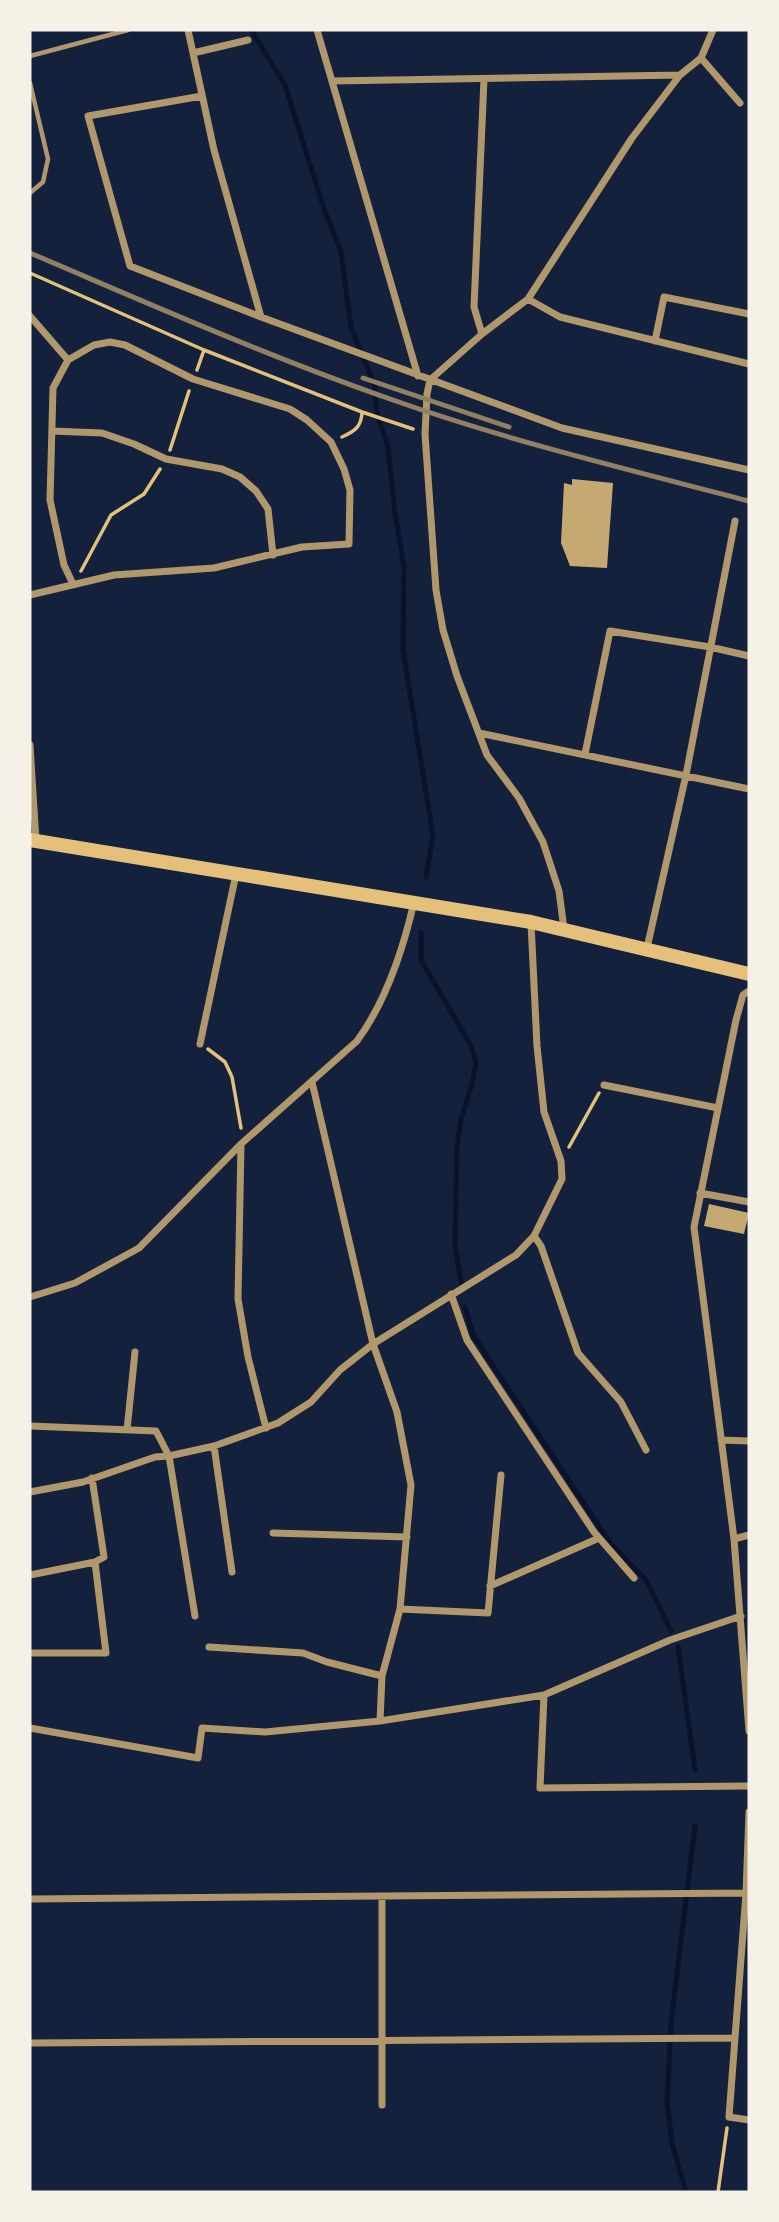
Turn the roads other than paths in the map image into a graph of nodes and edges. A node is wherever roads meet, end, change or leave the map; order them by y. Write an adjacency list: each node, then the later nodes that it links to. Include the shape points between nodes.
1 (128, 30): 7 (lane)
2 (188, 30): 6 (street)
3 (317, 30): 11 (street)
4 (713, 30): 8 (street)
5 (248, 40): 6 (street)
6 (193, 53): 13 (street)
7 (30, 56)
8 (701, 58): 9 (street); 14 (street)
9 (680, 75): 10 (street); 16 (street, via 632,138)
10 (484, 79): 11 (street); 20 (street, via 474,307)
11 (332, 81): 24 (street)
12 (30, 83): 15 (lane, via 48,159 43,182)
13 (202, 96): 19 (street); 19 (street, via 88,117 130,266)
14 (740, 103)
15 (30, 193)
16 (528, 299): 20 (street); 21 (street, via 560,317)
17 (749, 314): 21 (street, via 664,297)
18 (30, 316): 22 (street)
19 (261, 317): 24 (street)
20 (482, 334): 25 (street)
21 (655, 341): 23 (street)
22 (68, 360): 26 (street, via 53,388); 29 (street, via 94,345 125,345 193,379 290,409 331,442 350,490 349,544 302,547)
23 (749, 364)
24 (418, 376): 25 (street)
25 (430, 380): 27 (street, via 562,428); 34 (street, via 425,427 436,590 443,630)
26 (52, 431): 29 (street, via 102,433 166,460 222,469 240,477 268,509); 30 (street, via 50,500 64,565)
27 (749, 470)
28 (735, 521): 32 (street)
29 (273, 555): 30 (street, via 215,568 114,575)
30 (73, 584): 31 (street)
31 (30, 595)
32 (710, 647): 33 (street); 36 (street, via 610,631); 37 (street)
33 (749, 656)
34 (479, 733): 36 (street); 43 (street, via 487,755 519,798 543,842 559,891)
35 (30, 745): 39 (street)
36 (585, 754): 37 (street)
37 (685, 775): 38 (street); 44 (street)
38 (749, 789)
39 (33, 840): 40 (highway)
40 (236, 874): 41 (highway); 47 (street)
41 (414, 901): 42 (highway); 48 (street, via 405,942 370,1023)
42 (531, 922): 43 (highway); 54 (street, via 544,1112 561,1161 562,1179)
43 (564, 929): 44 (highway)
44 (647, 948): 45 (highway)
45 (749, 974)
46 (749, 990): 50 (street, via 743,995 736,1020)
47 (200, 1044)
48 (312, 1082): 51 (street); 57 (street)
49 (604, 1085): 50 (street)
50 (718, 1108): 52 (street)
51 (241, 1144): 56 (street, via 139,1248 75,1283); 60 (street, via 238,1299)
52 (701, 1192): 53 (street); 62 (street, via 694,1227)
53 (749, 1202)
54 (534, 1236): 55 (street, via 516,1255); 65 (street, via 578,1353 621,1402)
55 (451, 1294): 57 (street); 73 (street, via 467,1340)
56 (30, 1297)
57 (373, 1344): 60 (street, via 340,1370 311,1402); 72 (street, via 406,1451 411,1485)
58 (135, 1352): 61 (street)
59 (30, 1426): 61 (street)
60 (266, 1428): 64 (street)
61 (127, 1430): 66 (street, via 156,1431)
62 (721, 1440): 63 (street); 74 (street)
63 (749, 1441)
64 (214, 1446): 66 (street); 76 (street)
65 (646, 1450)
66 (169, 1456): 68 (street); 81 (street)
67 (501, 1475): 79 (street)
68 (92, 1479): 69 (street); 75 (street, via 104,1557)
69 (30, 1492)
70 (273, 1533): 72 (street)
71 (749, 1535): 74 (street)
72 (407, 1537): 80 (street)
73 (599, 1538): 78 (street); 79 (street)
74 (734, 1539): 82 (street)
75 (95, 1562): 77 (street); 84 (street, via 106,1653)
76 (232, 1572)
77 (30, 1575)
78 (634, 1578)
79 (490, 1586): 80 (street, via 488,1613)
80 (400, 1609): 86 (street)
81 (195, 1616)
82 (741, 1616): 85 (street); 87 (street, via 670,1640)
83 (208, 1647): 86 (street, via 303,1653)
84 (30, 1653)
85 (747, 1671): 90 (street)
86 (382, 1676): 88 (street)
87 (544, 1695): 88 (street); 91 (street, via 540,1788)
88 (380, 1721): 89 (street, via 265,1732 202,1728 198,1759)
89 (30, 1728)
90 (749, 1731)
91 (749, 1786)
92 (749, 1812): 93 (street)
93 (749, 1834): 94 (street)
94 (746, 1893): 95 (street); 97 (street)
95 (382, 1897): 96 (street); 100 (street)
96 (30, 1899)
97 (740, 1988): 98 (street); 99 (street)
98 (749, 1989)
99 (734, 2038): 100 (street); 103 (street, via 729,2117)
100 (382, 2041): 101 (street); 102 (street)
101 (30, 2043)
102 (382, 2105)
103 (749, 2120)

